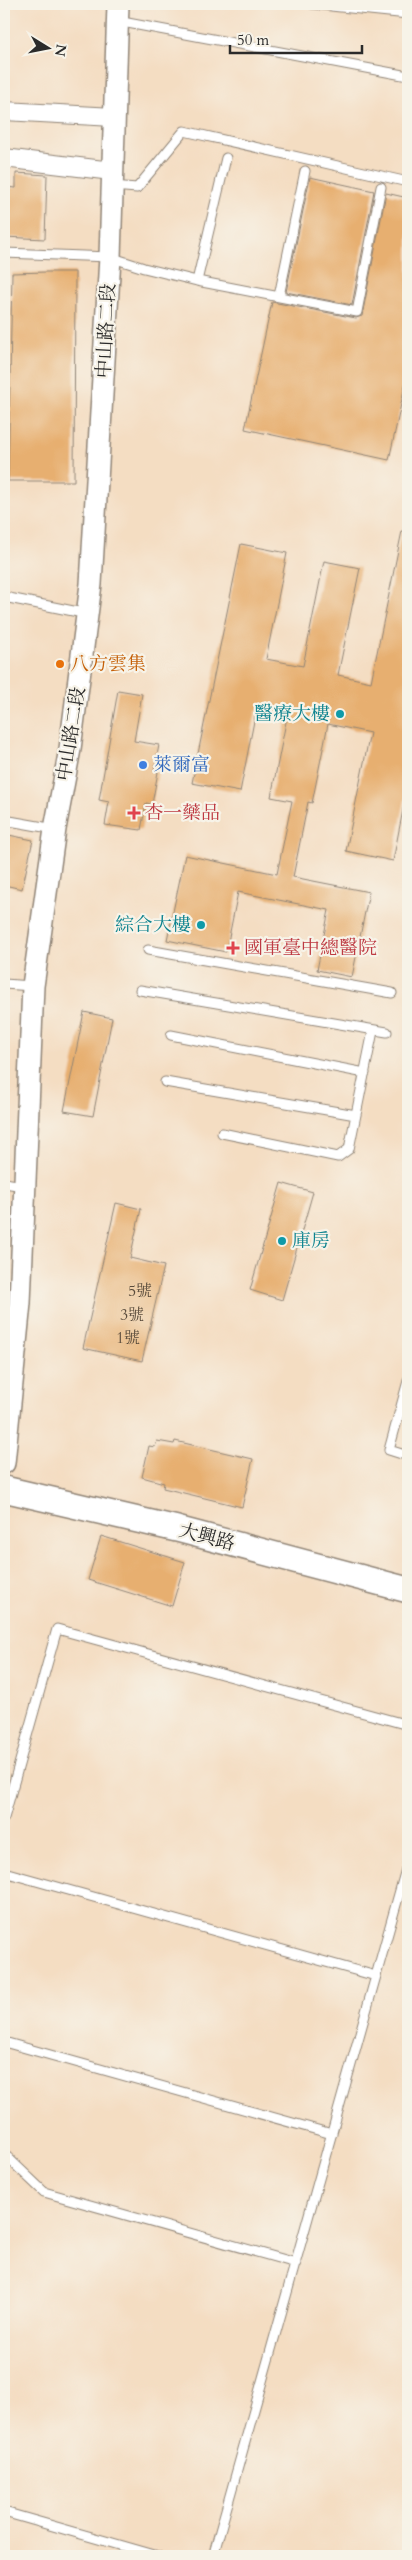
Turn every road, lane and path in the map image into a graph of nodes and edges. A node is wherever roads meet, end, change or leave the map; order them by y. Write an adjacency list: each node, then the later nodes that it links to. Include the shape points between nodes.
1 (312, 4): 3 (lane)
2 (118, 12): 4 (lane); 6 (street, 中山路二段)
3 (408, 14)
4 (408, 76)
5 (4, 110): 6 (street)
6 (114, 117): 10 (street, 中山路二段)
7 (4, 158): 10 (street)
8 (226, 158): 15 (lane)
9 (305, 171): 16 (lane)
10 (112, 179): 11 (lane, via 137,188 184,131); 14 (street, 中山路二段)
11 (408, 182)
12 (380, 187): 16 (lane, via 357,312)
13 (4, 253): 14 (lane)
14 (110, 257): 15 (lane); 18 (street, 中山路二段, via 98,493)
15 (196, 281): 16 (lane)
16 (279, 296)
17 (4, 597): 18 (lane)
18 (88, 614): 20 (street, 中山路二段, via 70,749)
19 (4, 820): 20 (lane)
20 (55, 829): 23 (street, 中山路二段)
21 (148, 950): 25 (lane)
22 (4, 984): 23 (lane)
23 (33, 986): 33 (street, 中山路二段)
24 (140, 990): 26 (lane)
25 (392, 993)
26 (374, 1031): 27 (lane); 29 (lane)
27 (387, 1032)
28 (171, 1035): 29 (lane)
29 (365, 1073): 31 (lane)
30 (165, 1082): 31 (lane)
31 (356, 1115): 32 (lane, via 349,1148 338,1157)
32 (222, 1134)
33 (14, 1184): 36 (street, 中山路二段, via 20,1303)
34 (408, 1381): 35 (lane, via 389,1450)
35 (408, 1456)
36 (4, 1463)
37 (4, 1490): 38 (main road, 大興路, via 177,1529)
38 (408, 1590)
39 (408, 1725): 40 (lane, via 57,1629)
40 (4, 1818)
41 (408, 1862): 43 (lane)
42 (4, 1872): 43 (lane)
43 (376, 1976): 45 (lane)
44 (4, 2042): 45 (lane)
45 (332, 2134): 47 (lane)
46 (4, 2154): 47 (lane, via 44,2192)
47 (296, 2264): 50 (lane)
48 (4, 2512): 49 (lane)
49 (158, 2556)
50 (214, 2556)

